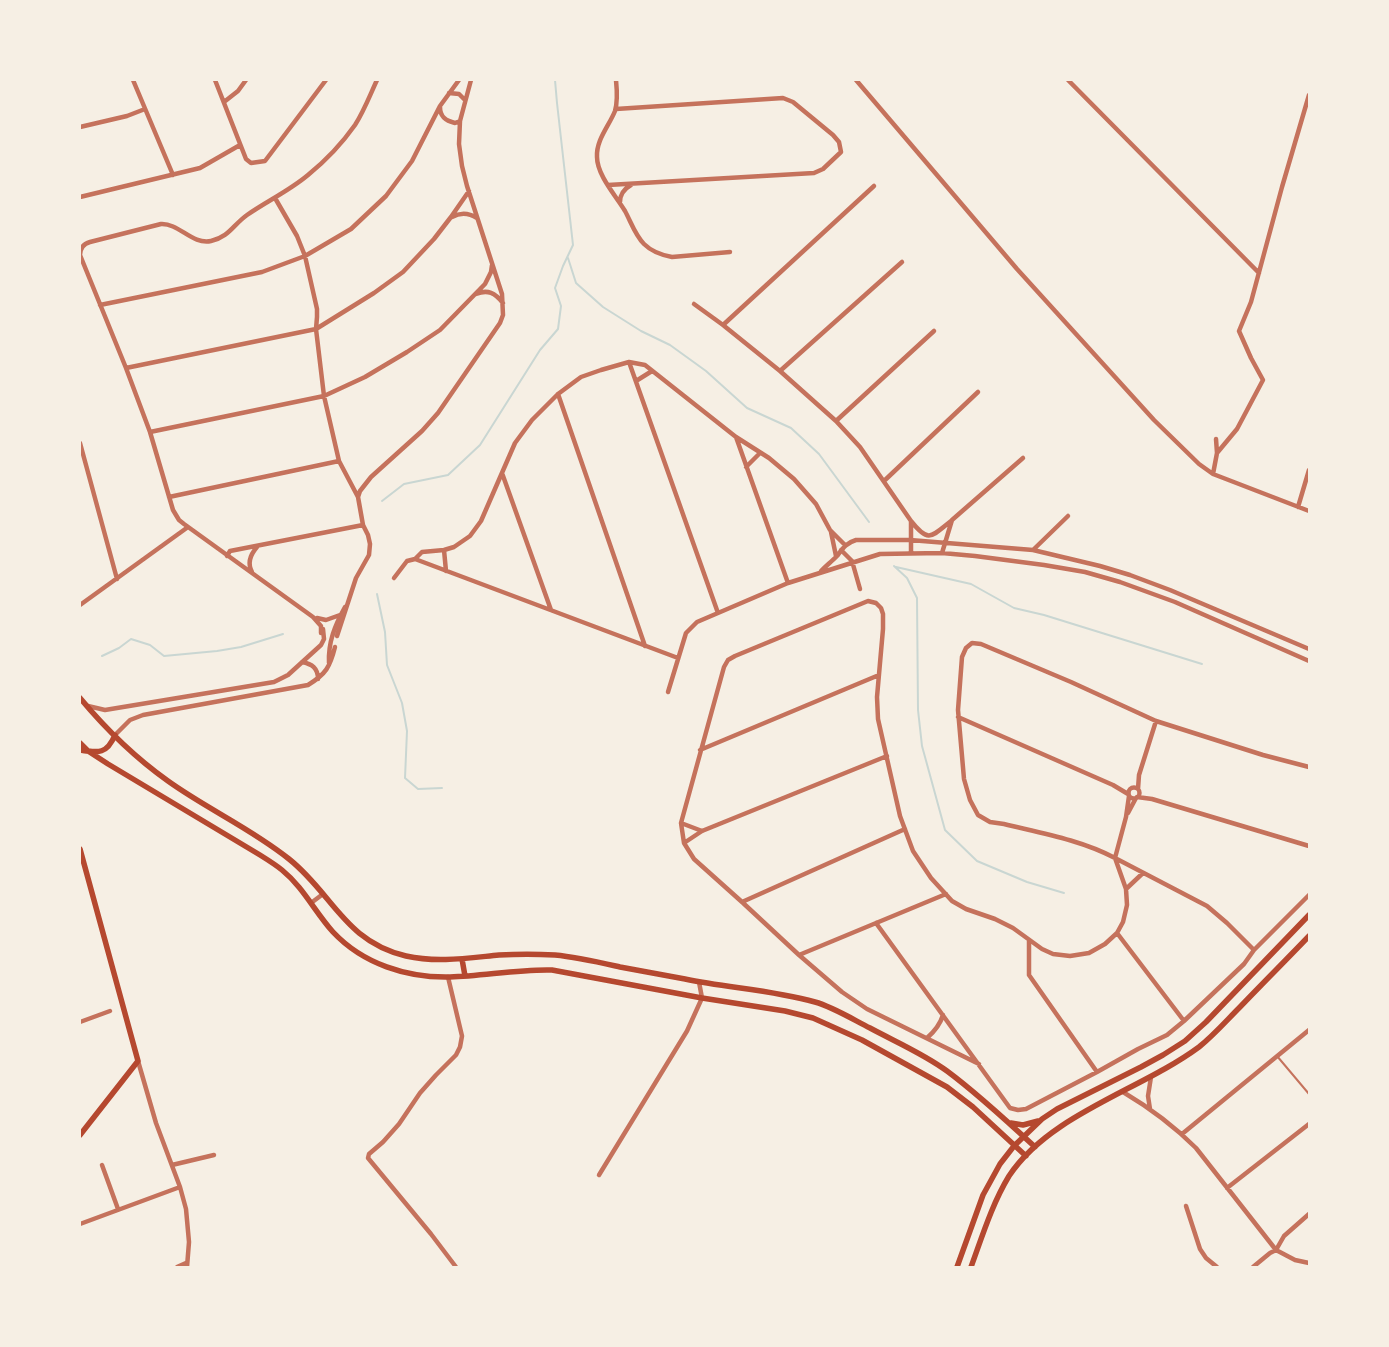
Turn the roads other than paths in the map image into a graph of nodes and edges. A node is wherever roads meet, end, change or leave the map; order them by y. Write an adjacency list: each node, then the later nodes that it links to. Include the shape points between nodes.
1 (132, 80): 16 (street)
2 (215, 80): 14 (street)
3 (246, 80): 14 (street)
4 (326, 80): 20 (street, via 265,161 251,163)
5 (377, 80): 27 (street, via 346,136 308,175)
6 (459, 80): 11 (street)
7 (471, 80): 13 (street)
8 (616, 80): 17 (street)
9 (856, 80): 64 (street, via 1016,269 1154,420)
10 (1068, 80): 36 (street)
11 (449, 93): 13 (street, via 456,93); 15 (street)
12 (1309, 95): 36 (street)
13 (465, 100): 18 (street)
14 (224, 102): 20 (street)
15 (440, 106): 18 (street, via 443,118 455,123); 33 (street, via 412,161 386,196 352,229)
16 (145, 109): 19 (street); 21 (street)
17 (616, 109): 22 (street, via 783,98 794,102 833,135 841,148 834,159 814,174); 23 (street, via 596,156)
18 (460, 121): 25 (street, via 462,166)
19 (80, 127)
20 (240, 145): 21 (street, via 200,168)
21 (173, 175): 26 (street)
22 (632, 184): 23 (street); 28 (street, via 623,191)
23 (608, 185): 28 (street)
24 (874, 186): 41 (street)
25 (469, 191): 29 (street); 30 (street)
26 (80, 197)
27 (275, 198): 31 (street, via 237,222 226,235 208,241 199,240 172,225 161,224 90,242); 33 (street)
28 (620, 203): 32 (street, via 639,239 658,254 672,257)
29 (451, 218): 30 (street, via 465,213); 42 (street, via 403,272)
30 (477, 218): 35 (street)
31 (80, 250): 40 (street)
32 (730, 252)
33 (305, 256): 40 (street, via 262,272); 42 (street, via 317,308)
34 (902, 262): 47 (street)
35 (492, 264): 37 (street, via 488,278); 38 (street)
36 (1259, 273): 58 (street, via 1239,331 1263,380 1237,429)
37 (474, 294): 38 (street, via 490,292); 51 (street, via 440,330 408,352 366,377)
38 (503, 303): 67 (street, via 500,323 438,413 371,477)
39 (694, 304): 41 (street)
40 (100, 305): 45 (street)
41 (723, 325): 47 (street)
42 (316, 328): 45 (street); 51 (street)
43 (934, 331): 52 (street)
44 (629, 362): 46 (street, via 645,365); 48 (street); 50 (street, via 581,377)
45 (126, 368): 53 (street)
46 (652, 371): 48 (street); 54 (street)
47 (780, 371): 52 (street)
48 (636, 381): 100 (street)
49 (978, 392): 65 (street)
50 (558, 394): 63 (street, via 526,428); 106 (street)
51 (324, 396): 53 (street); 60 (street)
52 (836, 421): 65 (street, via 860,447)
53 (150, 432): 66 (street)
54 (736, 438): 57 (street); 61 (street)
55 (1216, 439): 58 (street)
56 (80, 443): 93 (street)
57 (760, 453): 61 (street); 75 (street, via 794,479 816,504)
58 (1217, 453): 64 (street)
59 (1023, 458): 71 (street)
60 (340, 461): 66 (street); 67 (street)
61 (746, 466): 94 (street)
62 (1309, 470): 68 (street)
63 (502, 473): 80 (street, via 481,521 470,536); 98 (street)
64 (1213, 474): 68 (street)
65 (884, 482): 72 (street)
66 (169, 497): 74 (street, via 176,516)
67 (358, 497): 73 (street)
68 (1298, 507): 69 (street)
69 (1309, 511)
70 (1068, 516): 82 (street)
71 (952, 520): 72 (street, via 928,536); 77 (street)
72 (911, 521): 76 (street)
73 (363, 525): 79 (street); 96 (street, via 370,544 369,555 356,578)
74 (188, 527): 85 (street); 93 (street)
75 (830, 530): 78 (street); 86 (street)
76 (910, 540): 77 (street); 78 (street, via 856,540); 83 (street)
77 (945, 543): 82 (street); 84 (street)
78 (845, 545): 81 (street)
79 (258, 546): 85 (street, via 230,551); 90 (street, via 250,559)
80 (444, 550): 87 (street, via 422,552); 89 (street)
81 (841, 550): 86 (street); 88 (street)
82 (1034, 550): 108 (street, via 1130,575)
83 (911, 553): 84 (street); 88 (street, via 880,554)
84 (942, 553): 111 (street, via 1044,565 1120,582 1175,602)
85 (227, 556): 90 (street)
86 (836, 556): 91 (street)
87 (415, 559): 89 (street); 92 (street, via 407,561)
88 (852, 561): 91 (street); 95 (street)
89 (446, 571): 98 (street)
90 (252, 572): 101 (street)
91 (820, 572): 94 (street)
92 (394, 578)
93 (118, 579): 97 (street)
94 (788, 583): 100 (street)
95 (860, 589)
96 (351, 596): 99 (street); 104 (street)
97 (80, 605)
98 (551, 610): 106 (street)
99 (342, 613): 101 (street, via 326,620); 113 (street, via 330,640)
100 (718, 613): 110 (street, via 698,622 686,633)
101 (313, 616): 102 (street)
102 (320, 624): 103 (street); 109 (street, via 324,639)
103 (321, 633)
104 (338, 636)
105 (318, 643): 109 (street)
106 (645, 646): 110 (street)
107 (335, 647): 113 (street)
108 (1309, 649)
109 (314, 651): 112 (street)
110 (678, 658): 116 (street)
111 (1309, 661)
112 (302, 662): 115 (street, via 316,669); 118 (street, via 288,676 274,682 105,710)
113 (329, 667): 115 (street)
114 (879, 675): 124 (street); 124 (street, via 883,614 876,603 868,601 728,660); 126 (street, via 878,719)
115 (318, 678): 121 (street, via 304,686 143,715 130,720)
116 (668, 692)
117 (80, 698): 118 (main road)
118 (86, 706): 121 (main road)
119 (958, 717): 120 (street, via 962,657 972,643 1062,678); 129 (street); 138 (street, via 964,778 978,816 990,822 1083,844)
120 (1156, 721): 127 (street); 128 (street)
121 (115, 735): 125 (main road, via 105,750); 141 (main road, via 169,782 286,856)
122 (80, 742): 125 (main road)
123 (80, 750): 125 (main road)
124 (700, 750): 132 (street)
125 (88, 751): 145 (main road, via 275,865)
126 (887, 756): 133 (street); 134 (street)
127 (1309, 767)
128 (1139, 775): 129 (street); 130 (street)
129 (1130, 792): 130 (street, via 1132,798); 130 (street, via 1135,787); 131 (street)
130 (1138, 794): 131 (street); 136 (street)
131 (1126, 817): 138 (street)
132 (681, 823): 134 (street); 135 (street)
133 (905, 829): 142 (street, via 913,851); 144 (street)
134 (702, 831): 135 (street)
135 (684, 843): 144 (street, via 694,859)
136 (1309, 846)
137 (80, 849): 165 (main road)
138 (1115, 858): 139 (street); 140 (street)
139 (1143, 873): 140 (street); 151 (street, via 1207,906)
140 (1126, 888): 148 (street, via 1127,905)
141 (323, 894): 145 (street); 153 (main road, via 350,926 382,948 432,960)
142 (946, 894): 147 (street); 150 (street, via 966,909 995,919)
143 (1309, 895): 151 (street)
144 (742, 902): 152 (street)
145 (311, 903): 155 (main road, via 342,940 378,964 415,974)
146 (1309, 915): 172 (main road, via 1185,1041)
147 (876, 923): 152 (street); 159 (street)
148 (1117, 933): 150 (street, via 1089,953 1070,956 1053,954); 160 (street)
149 (1309, 936): 168 (main road, via 1201,1045)
150 (1029, 940): 167 (street, via 1029,975)
151 (1254, 950): 160 (street, via 1244,964)
152 (799, 955): 163 (street, via 867,1009)
153 (462, 960): 154 (main road); 156 (main road, via 500,955 572,956)
154 (465, 976): 155 (main road); 157 (main road, via 552,970)
155 (448, 977): 195 (street, via 462,1036 460,1047 368,1158)
156 (700, 982): 157 (street); 173 (main road, via 777,993 819,1003 946,1070)
157 (702, 998): 178 (main road, via 785,1011 846,1032 947,1087); 184 (street, via 687,1031)
158 (110, 1011): 161 (street)
159 (943, 1015): 163 (street, via 938,1027); 166 (street)
160 (1184, 1021): 167 (street, via 1167,1034)
161 (80, 1022)
162 (1309, 1030): 164 (street)
163 (927, 1038): 166 (street)
164 (1278, 1056): 170 (lane); 175 (street)
165 (138, 1062): 176 (main road); 183 (street)
166 (979, 1064): 167 (street, via 1010,1108 1018,1110 1026,1110)
167 (1097, 1072)
168 (1151, 1077): 169 (main road); 171 (street)
169 (1124, 1092): 171 (street); 179 (main road, via 1075,1117)
170 (1309, 1094)
171 (1150, 1109): 175 (street)
172 (1042, 1119): 173 (main road, via 1020,1126); 177 (main road)
173 (1007, 1121): 177 (main road)
174 (1309, 1124): 186 (street)
175 (1182, 1134): 186 (street)
176 (80, 1135)
177 (1023, 1136): 178 (main road); 179 (main road)
178 (1014, 1146): 181 (main road); 196 (main road, via 983,1195)
179 (1035, 1147): 181 (main road)
180 (214, 1154): 183 (street)
181 (1026, 1156): 197 (main road, via 999,1195)
182 (102, 1165): 188 (street)
183 (172, 1165): 185 (street)
184 (599, 1175)
185 (180, 1187): 188 (street); 193 (street, via 189,1228)
186 (1227, 1188): 191 (street)
187 (1186, 1206): 198 (street, via 1200,1249)
188 (118, 1210): 190 (street)
189 (1309, 1214): 191 (street, via 1284,1236)
190 (80, 1224)
191 (1276, 1250): 192 (street); 199 (street)
192 (1309, 1263)
193 (187, 1265): 194 (street)
194 (177, 1267)
195 (456, 1267)
196 (957, 1267)
197 (971, 1267)
198 (1217, 1267)
199 (1253, 1267)

